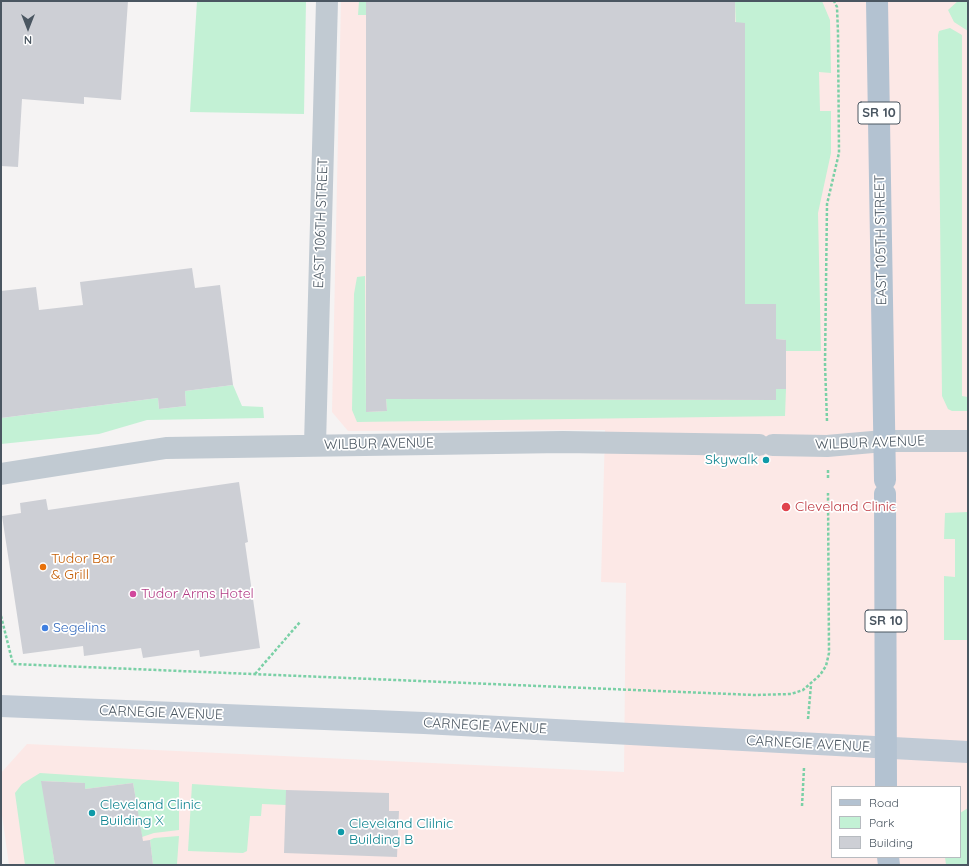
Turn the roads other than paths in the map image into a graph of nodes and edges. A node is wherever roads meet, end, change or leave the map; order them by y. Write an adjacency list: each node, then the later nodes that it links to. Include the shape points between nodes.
1 (328, 1): 5 (street, EAST 106TH STREET)
2 (877, 1): 3 (main road, EAST 105TH STREET / SR 10)
3 (884, 441): 4 (street, WILBUR AVENUE); 5 (street, WILBUR AVENUE, via 827,446 563,442); 8 (main road, EAST 105TH STREET / SR 10)
4 (968, 441)
5 (315, 444): 6 (street, WILBUR AVENUE, via 166,448)
6 (1, 474)
7 (1, 706): 8 (main road, CARNEGIE AVENUE, via 424,723)
8 (886, 748): 9 (main road, CARNEGIE AVENUE); 10 (main road, EAST 105TH STREET / SR 10)
9 (968, 752)
10 (886, 786)

